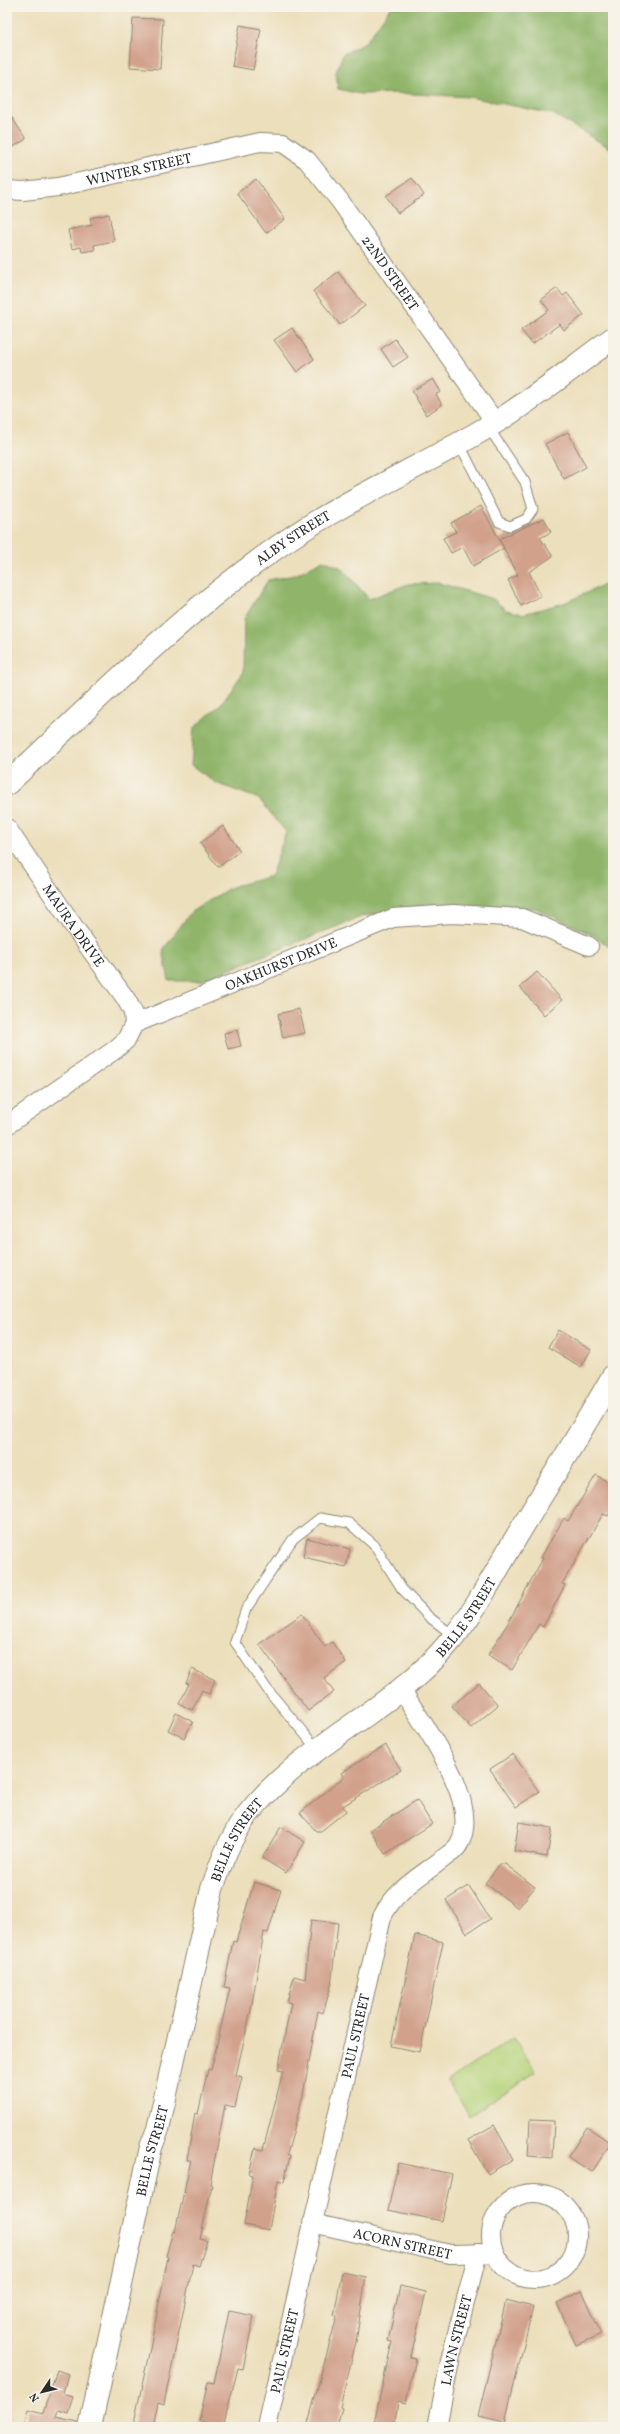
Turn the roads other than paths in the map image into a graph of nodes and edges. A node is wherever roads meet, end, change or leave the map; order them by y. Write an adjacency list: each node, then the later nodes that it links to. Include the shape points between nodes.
1 (270, 141): 2 (street, WINTER STREET, via 58,187); 4 (street, 22ND STREET, via 283,143 307,160 340,200)
2 (7, 190)
3 (613, 338): 4 (street, ALBY STREET)
4 (491, 425): 5 (street, ALBY STREET); 5 (lane, via 525,482 533,509 526,519 510,526 499,522)
5 (459, 443): 6 (street, ALBY STREET, via 345,504 268,553 150,650)
6 (7, 784)
7 (7, 828): 9 (street, MAURA DRIVE, via 126,999 133,1012)
8 (589, 946): 9 (street, OAKHURST DRIVE, via 522,918 453,914 393,918)
9 (134, 1024): 10 (street, via 126,1040 116,1049)
10 (7, 1125)
11 (613, 1376): 12 (street, BELLE STREET)
12 (454, 1636): 13 (street, BELLE STREET, via 434,1659); 14 (lane, via 429,1618 402,1589 374,1545 348,1523 320,1518 293,1539 246,1609 235,1642 266,1689)
13 (401, 1689): 14 (street, BELLE STREET); 15 (street, PAUL STREET, via 457,1786 464,1810 465,1828 457,1848 396,1895 382,1917)
14 (317, 1750): 17 (street, BELLE STREET, via 264,1796 247,1815 222,1859 212,1888 158,2129 151,2147)
15 (312, 2223): 16 (street, ACORN STREET, via 450,2254); 18 (street, PAUL STREET)
16 (487, 2253): 16 (street, via 519,2276 533,2279 546,2277 564,2266 576,2248 574,2220 567,2208 556,2199 542,2193 528,2193 514,2198 503,2206 495,2217 491,2231 492,2245); 19 (street, LAWN STREET, via 451,2356)
17 (90, 2427)
18 (267, 2427)
19 (437, 2427)

